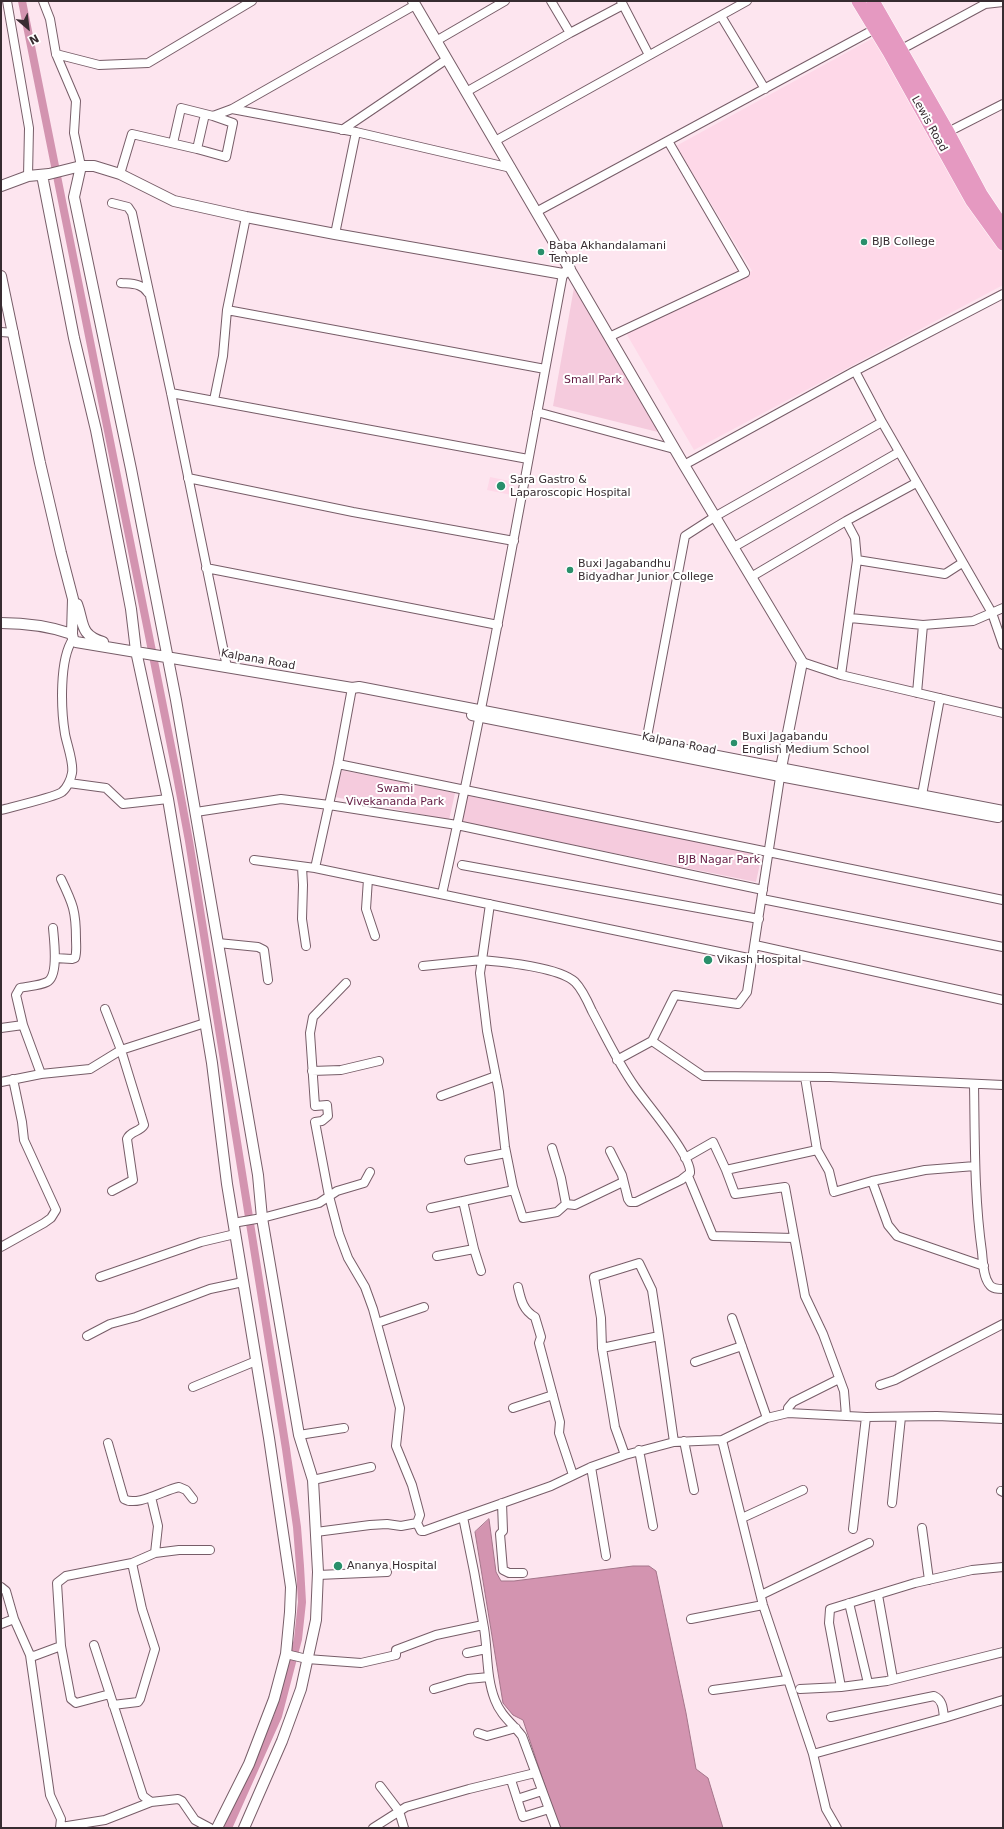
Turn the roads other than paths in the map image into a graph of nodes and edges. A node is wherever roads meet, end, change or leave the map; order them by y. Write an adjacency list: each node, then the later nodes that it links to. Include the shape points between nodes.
1 (7, 1): 37 (street, via 29,128)
2 (43, 1): 18 (street, via 50,19)
3 (252, 1): 18 (street, via 148,63 99,65)
4 (504, 1): 16 (street)
5 (551, 1): 15 (street)
6 (747, 1): 13 (street)
7 (858, 1): 14 (main road, Lewis Road)
8 (873, 1): 17 (main road, Lewis Road)
9 (985, 2): 10 (street); 17 (street)
10 (1003, 2)
11 (414, 3): 16 (street); 24 (street)
12 (622, 3): 15 (street); 19 (street)
13 (721, 16): 19 (street); 21 (street)
14 (875, 29): 21 (street); 44 (main road, Lewis Road, via 972,201)
15 (570, 33): 22 (street)
16 (436, 41): 20 (street)
17 (900, 50): 28 (main road, Lewis Road)
18 (56, 54): 33 (street, via 76,101 74,133)
19 (649, 55): 29 (street)
20 (447, 59): 22 (street); 26 (street)
21 (765, 89): 30 (street)
22 (466, 92): 29 (street)
23 (1003, 104): 28 (street)
24 (232, 109): 25 (street); 26 (street)
25 (209, 115): 31 (street, via 181,108); 32 (street); 32 (street, via 233,123 226,157)
26 (342, 130): 27 (street)
27 (356, 132): 34 (street); 43 (street)
28 (948, 132): 42 (main road, Lewis Road, via 981,194)
29 (495, 141): 34 (street)
30 (668, 141): 40 (street); 53 (street, via 745,273)
31 (173, 143): 32 (street); 36 (street, via 132,134)
32 (197, 149)
33 (82, 166): 35 (street); 36 (street, via 108,169); 85 (street, via 74,197 131,469)
34 (510, 168): 40 (street)
35 (46, 174): 37 (street); 84 (street, via 74,338 96,430)
36 (120, 174): 41 (street, via 174,200)
37 (28, 176): 38 (street)
38 (1, 186)
39 (112, 203): 49 (street, via 128,207 132,213)
40 (536, 212): 45 (street)
41 (246, 217): 43 (street); 50 (street)
42 (1003, 227)
43 (335, 234): 45 (street)
44 (1003, 244)
45 (566, 272): 53 (street); 54 (street)
46 (1, 276): 52 (street)
47 (121, 283): 49 (street, via 140,285)
48 (1003, 294): 55 (street)
49 (150, 297): 56 (street)
50 (228, 310): 54 (street); 57 (street, via 223,356)
51 (1, 332): 52 (street)
52 (14, 333): 74 (street, via 42,470)
53 (610, 337): 60 (street)
54 (545, 369): 58 (street)
55 (855, 371): 59 (street); 63 (street)
56 (171, 393): 57 (street); 64 (street)
57 (214, 400): 62 (street)
58 (537, 412): 60 (street); 62 (street)
59 (882, 422): 61 (street); 66 (street)
60 (674, 449): 63 (street)
61 (899, 452): 65 (street); 69 (street)
62 (528, 459): 68 (street)
63 (684, 465): 66 (street)
64 (188, 478): 68 (street, via 353,512); 72 (street)
65 (916, 483): 67 (street); 71 (street)
66 (716, 516): 69 (street); 94 (street, via 685,536)
67 (846, 521): 70 (street, via 855,538); 73 (street)
68 (514, 541): 79 (street)
69 (734, 547): 73 (street)
70 (857, 560): 71 (street, via 944,574); 77 (street)
71 (962, 563): 76 (street)
72 (206, 568): 79 (street); 87 (street)
73 (751, 577): 86 (street)
74 (73, 599): 81 (street, via 78,605); 82 (street)
75 (1003, 608): 76 (street)
76 (992, 613): 80 (street, via 973,621); 83 (street)
77 (850, 618): 80 (street); 88 (street)
78 (1, 623): 82 (street, via 55,628)
79 (498, 625): 92 (street)
80 (922, 625): 90 (street)
81 (84, 629): 82 (street, via 77,627); 84 (street, via 94,639)
82 (72, 635): 84 (street, via 78,643); 97 (street, via 65,656 63,704 65,734 73,772)
83 (1003, 645)
84 (139, 652): 85 (street, Kalpana Road); 100 (street)
85 (164, 656): 87 (street, Kalpana Road); 104 (street)
86 (802, 662): 88 (street); 96 (street)
87 (227, 667): 89 (street, Kalpana Road)
88 (841, 675): 90 (street)
89 (352, 688): 92 (street, Kalpana Road, via 359,687); 95 (street)
90 (917, 693): 91 (street)
91 (940, 698): 93 (street); 99 (street)
92 (480, 713): 94 (street, Kalpana Road); 96 (street, Kalpana Road); 98 (street)
93 (1003, 713)
94 (646, 742): 96 (street, Kalpana Road)
95 (338, 764): 98 (street); 101 (street)
96 (780, 772): 99 (street, Kalpana Road); 105 (street, Kalpana Road); 107 (street)
97 (69, 783): 100 (street, via 106,788 123,804); 102 (street, via 62,792)
98 (465, 790): 106 (street); 107 (street)
99 (922, 795): 103 (street, Kalpana Road)
100 (168, 799): 134 (street)
101 (329, 804): 104 (street, via 282,799); 106 (street); 111 (street)
102 (1, 810)
103 (1003, 811)
104 (196, 812): 122 (street)
105 (1003, 818)
106 (457, 825): 114 (street); 115 (street)
107 (769, 853): 114 (street); 117 (street)
108 (254, 860): 110 (street)
109 (462, 865): 119 (street)
110 (302, 867): 111 (street); 124 (street, via 302,919)
111 (316, 868): 112 (street)
112 (368, 879): 115 (street); 121 (street, via 366,909)
113 (64, 885): 126 (street, via 76,915 76,955 72,959)
114 (763, 890): 116 (street)
115 (442, 894): 118 (street)
116 (762, 899): 119 (street); 125 (street)
117 (1003, 900)
118 (490, 904): 127 (street); 128 (street)
119 (759, 919): 123 (street)
120 (53, 928): 126 (street)
121 (375, 936)
122 (218, 943): 130 (street, via 258,947 264,950); 168 (street, via 258,1175)
123 (755, 945): 127 (street); 132 (street)
124 (306, 946)
125 (1003, 947)
126 (55, 958): 135 (street, via 49,981 17,991)
127 (752, 959): 137 (street, via 747,992 738,1004 675,994)
128 (482, 960): 129 (street); 140 (street, via 512,962 554,972 575,982); 143 (street, via 480,973 487,1031)
129 (424, 966)
130 (268, 980)
131 (346, 983): 141 (street, via 313,1017 310,1033)
132 (1003, 1000)
133 (105, 1009): 138 (street)
134 (205, 1023): 138 (street); 169 (street, via 218,1103 226,1184)
135 (23, 1025): 136 (street); 142 (street)
136 (1, 1028)
137 (652, 1041): 140 (street); 144 (street, via 703,1076)
138 (121, 1050): 142 (street, via 90,1068); 163 (street, via 144,1125 127,1139 133,1180)
139 (379, 1060): 141 (street, via 341,1070)
140 (617, 1060): 154 (street)
141 (312, 1071): 164 (street, via 315,1106 327,1105 328,1116 322,1121 315,1122)
142 (40, 1074): 145 (street)
143 (496, 1076): 149 (street); 153 (street)
144 (805, 1077): 147 (street); 151 (street)
145 (13, 1079): 146 (street); 172 (street, via 24,1140 56,1210 44,1223)
146 (1, 1082)
147 (974, 1084): 148 (street); 156 (street)
148 (1003, 1085)
149 (441, 1096)
150 (552, 1148): 166 (street)
151 (817, 1150): 157 (street); 160 (street, via 829,1171 834,1192)
152 (610, 1151): 161 (street)
153 (506, 1153): 155 (street); 162 (street)
154 (685, 1158): 157 (street, via 713,1142); 159 (street, via 691,1170)
155 (469, 1160)
156 (975, 1166): 160 (street, via 925,1170); 175 (street)
157 (726, 1170): 171 (street, via 735,1194 785,1187)
158 (370, 1172): 164 (street, via 364,1183)
159 (688, 1176): 161 (street, via 636,1202 630,1202 628,1199); 171 (street, via 712,1236)
160 (872, 1181): 175 (street, via 888,1225 897,1236)
161 (623, 1182): 166 (street, via 575,1205)
162 (514, 1190): 165 (street); 166 (street, via 523,1218 557,1212)
163 (112, 1191)
164 (329, 1196): 168 (street, via 318,1203); 183 (street, via 348,1258 364,1287)
165 (463, 1201): 167 (street); 173 (street)
166 (566, 1204)
167 (431, 1208)
168 (258, 1218): 169 (street); 203 (street)
169 (238, 1222): 170 (street)
170 (235, 1234): 177 (street, via 201,1242); 178 (street)
171 (794, 1238): 191 (street, via 805,1296 823,1334)
172 (1, 1247)
173 (474, 1249): 174 (street); 176 (street)
174 (438, 1256)
175 (984, 1266): 180 (street, via 989,1284 993,1288)
176 (481, 1271)
177 (100, 1277)
178 (243, 1282): 185 (street, via 210,1289 110,1324); 189 (street)
179 (518, 1287): 194 (street, via 522,1304 528,1313 535,1317 541,1337 538,1343)
180 (1003, 1289)
181 (424, 1307): 183 (street)
182 (732, 1318): 187 (street)
183 (377, 1323): 222 (street, via 400,1408 396,1446 412,1485 420,1515)
184 (1003, 1324): 192 (street)
185 (87, 1336)
186 (659, 1336): 188 (street); 188 (street, via 652,1290 639,1263 594,1277 601,1318); 206 (street)
187 (742, 1346): 190 (street); 200 (street)
188 (602, 1348): 209 (street, via 615,1427)
189 (256, 1362): 193 (street); 251 (street, via 291,1586)
190 (695, 1362)
191 (839, 1379): 196 (street, via 793,1402 788,1408); 197 (street, via 844,1391)
192 (880, 1385)
193 (193, 1387)
194 (553, 1395): 195 (street); 212 (street, via 560,1422 559,1433)
195 (513, 1408)
196 (788, 1413): 197 (street); 200 (street)
197 (846, 1416): 198 (street)
198 (866, 1417): 199 (street); 225 (street)
199 (900, 1417): 201 (street); 219 (street)
200 (767, 1418): 204 (street)
201 (1003, 1419)
202 (344, 1428): 203 (street)
203 (299, 1435): 213 (street)
204 (722, 1440): 205 (street); 221 (street)
205 (684, 1441): 206 (street); 214 (street)
206 (674, 1442): 208 (street)
207 (108, 1443): 216 (street, via 124,1499 131,1502)
208 (639, 1450): 209 (street); 223 (street)
209 (625, 1455): 211 (street)
210 (371, 1467): 213 (street)
211 (591, 1467): 212 (street); 230 (street)
212 (573, 1475): 218 (street, via 551,1486)
213 (313, 1480): 226 (street)
214 (694, 1490)
215 (803, 1490): 221 (street)
216 (151, 1497): 217 (street, via 179,1487 186,1490); 229 (street, via 158,1520)
217 (193, 1499)
218 (502, 1503): 220 (street); 234 (street, via 503,1531 500,1534 503,1570 509,1573)
219 (892, 1503)
220 (463, 1517): 222 (street, via 424,1531 421,1531); 245 (street)
221 (742, 1518): 238 (street)
222 (417, 1523): 226 (street)
223 (654, 1526)
224 (922, 1528): 236 (street)
225 (853, 1529)
226 (316, 1532): 235 (street)
227 (869, 1543): 238 (street)
228 (210, 1550): 229 (street)
229 (155, 1553): 231 (street)
230 (606, 1556)
231 (132, 1563): 247 (street, via 66,1576 59,1580 56,1590); 264 (street, via 142,1609 155,1649 138,1702)
232 (1003, 1567): 236 (street, via 972,1570)
233 (386, 1572): 235 (street)
234 (523, 1572)
235 (318, 1575): 253 (street, via 316,1620)
236 (929, 1580): 239 (street)
237 (1, 1587): 242 (street, via 6,1591)
238 (761, 1595): 241 (street)
239 (878, 1595): 240 (street); 255 (street)
240 (849, 1603): 257 (street); 258 (street, via 830,1610 828,1616)
241 (763, 1606): 243 (street); 256 (street)
242 (14, 1618): 244 (street); 252 (street)
243 (691, 1619)
244 (1, 1624)
245 (483, 1625): 248 (street); 253 (street, via 436,1635 396,1650 396,1655 361,1663)
246 (94, 1645): 262 (street)
247 (61, 1646): 252 (street, via 34,1656); 262 (street, via 73,1702)
248 (486, 1650): 250 (street); 254 (street)
249 (1003, 1652): 255 (street)
250 (467, 1653)
251 (288, 1654): 253 (street); 280 (street, via 249,1764)
252 (30, 1655): 278 (street, via 50,1795 61,1819)
253 (305, 1659): 281 (street, via 301,1689 282,1741)
254 (489, 1677): 260 (street, via 468,1679); 267 (street, via 495,1701 505,1718)
255 (893, 1679): 257 (street)
256 (787, 1680): 261 (street); 269 (street)
257 (868, 1683): 258 (street)
258 (841, 1687): 259 (street)
259 (800, 1688)
260 (434, 1689)
261 (712, 1690)
262 (110, 1694): 264 (street)
263 (1003, 1700): 266 (street)
264 (114, 1705): 275 (street, via 139,1786)
265 (831, 1717): 266 (street, via 934,1696 939,1698 942,1704)
266 (944, 1718): 269 (street)
267 (516, 1728): 268 (street, via 488,1736); 270 (street, via 524,1741)
268 (478, 1733)
269 (812, 1754): 285 (street, via 826,1809)
270 (535, 1773): 271 (street); 273 (street)
271 (511, 1780): 274 (street); 277 (street, via 469,1789)
272 (380, 1786): 277 (street)
273 (542, 1791): 274 (street); 276 (street)
274 (517, 1799): 276 (street, via 523,1817)
275 (151, 1802): 278 (street, via 105,1820); 279 (street, via 178,1799 195,1820)
276 (549, 1809): 284 (street)
277 (399, 1810): 282 (street); 283 (street)
278 (61, 1827)
279 (210, 1828)
280 (217, 1828)
281 (244, 1828)
282 (373, 1828)
283 (404, 1828)
284 (556, 1828)
285 (837, 1828)

